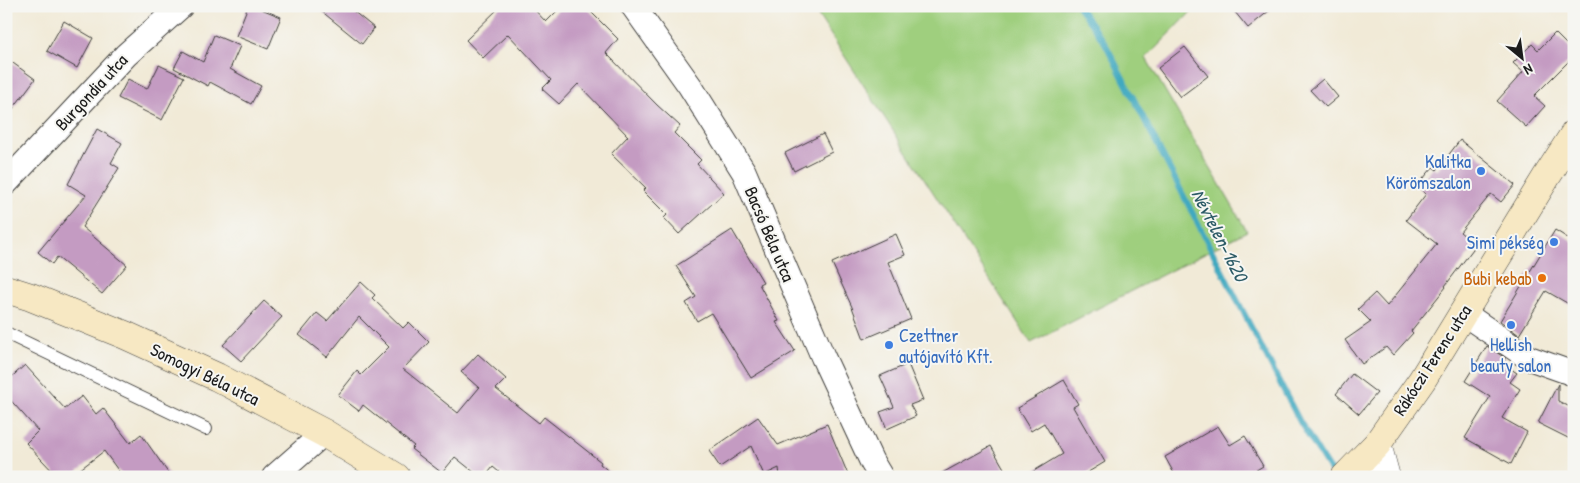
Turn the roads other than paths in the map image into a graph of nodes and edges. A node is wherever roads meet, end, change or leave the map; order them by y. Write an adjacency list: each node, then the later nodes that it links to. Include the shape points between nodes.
1 (181, 6): 4 (street, Burgondia utca, via 126,55)
2 (633, 6): 14 (street, Bacsó Béla utca, via 690,86 744,172 823,357)
3 (1571, 146): 6 (main road, Rákóczi Ferenc utca)
4 (6, 183)
5 (6, 289): 10 (main road, Somogyi Béla utca, via 124,335 217,377)
6 (1463, 313): 8 (street, via 1529,358); 11 (main road, Rákóczi Ferenc utca, via 1422,380)
7 (6, 333): 9 (lane)
8 (1574, 374)
9 (206, 429)
10 (324, 432): 12 (street); 13 (main road, Somogyi Béla utca)
11 (1361, 460): 15 (street)
12 (274, 477)
13 (396, 477)
14 (881, 477)
15 (1386, 477)

